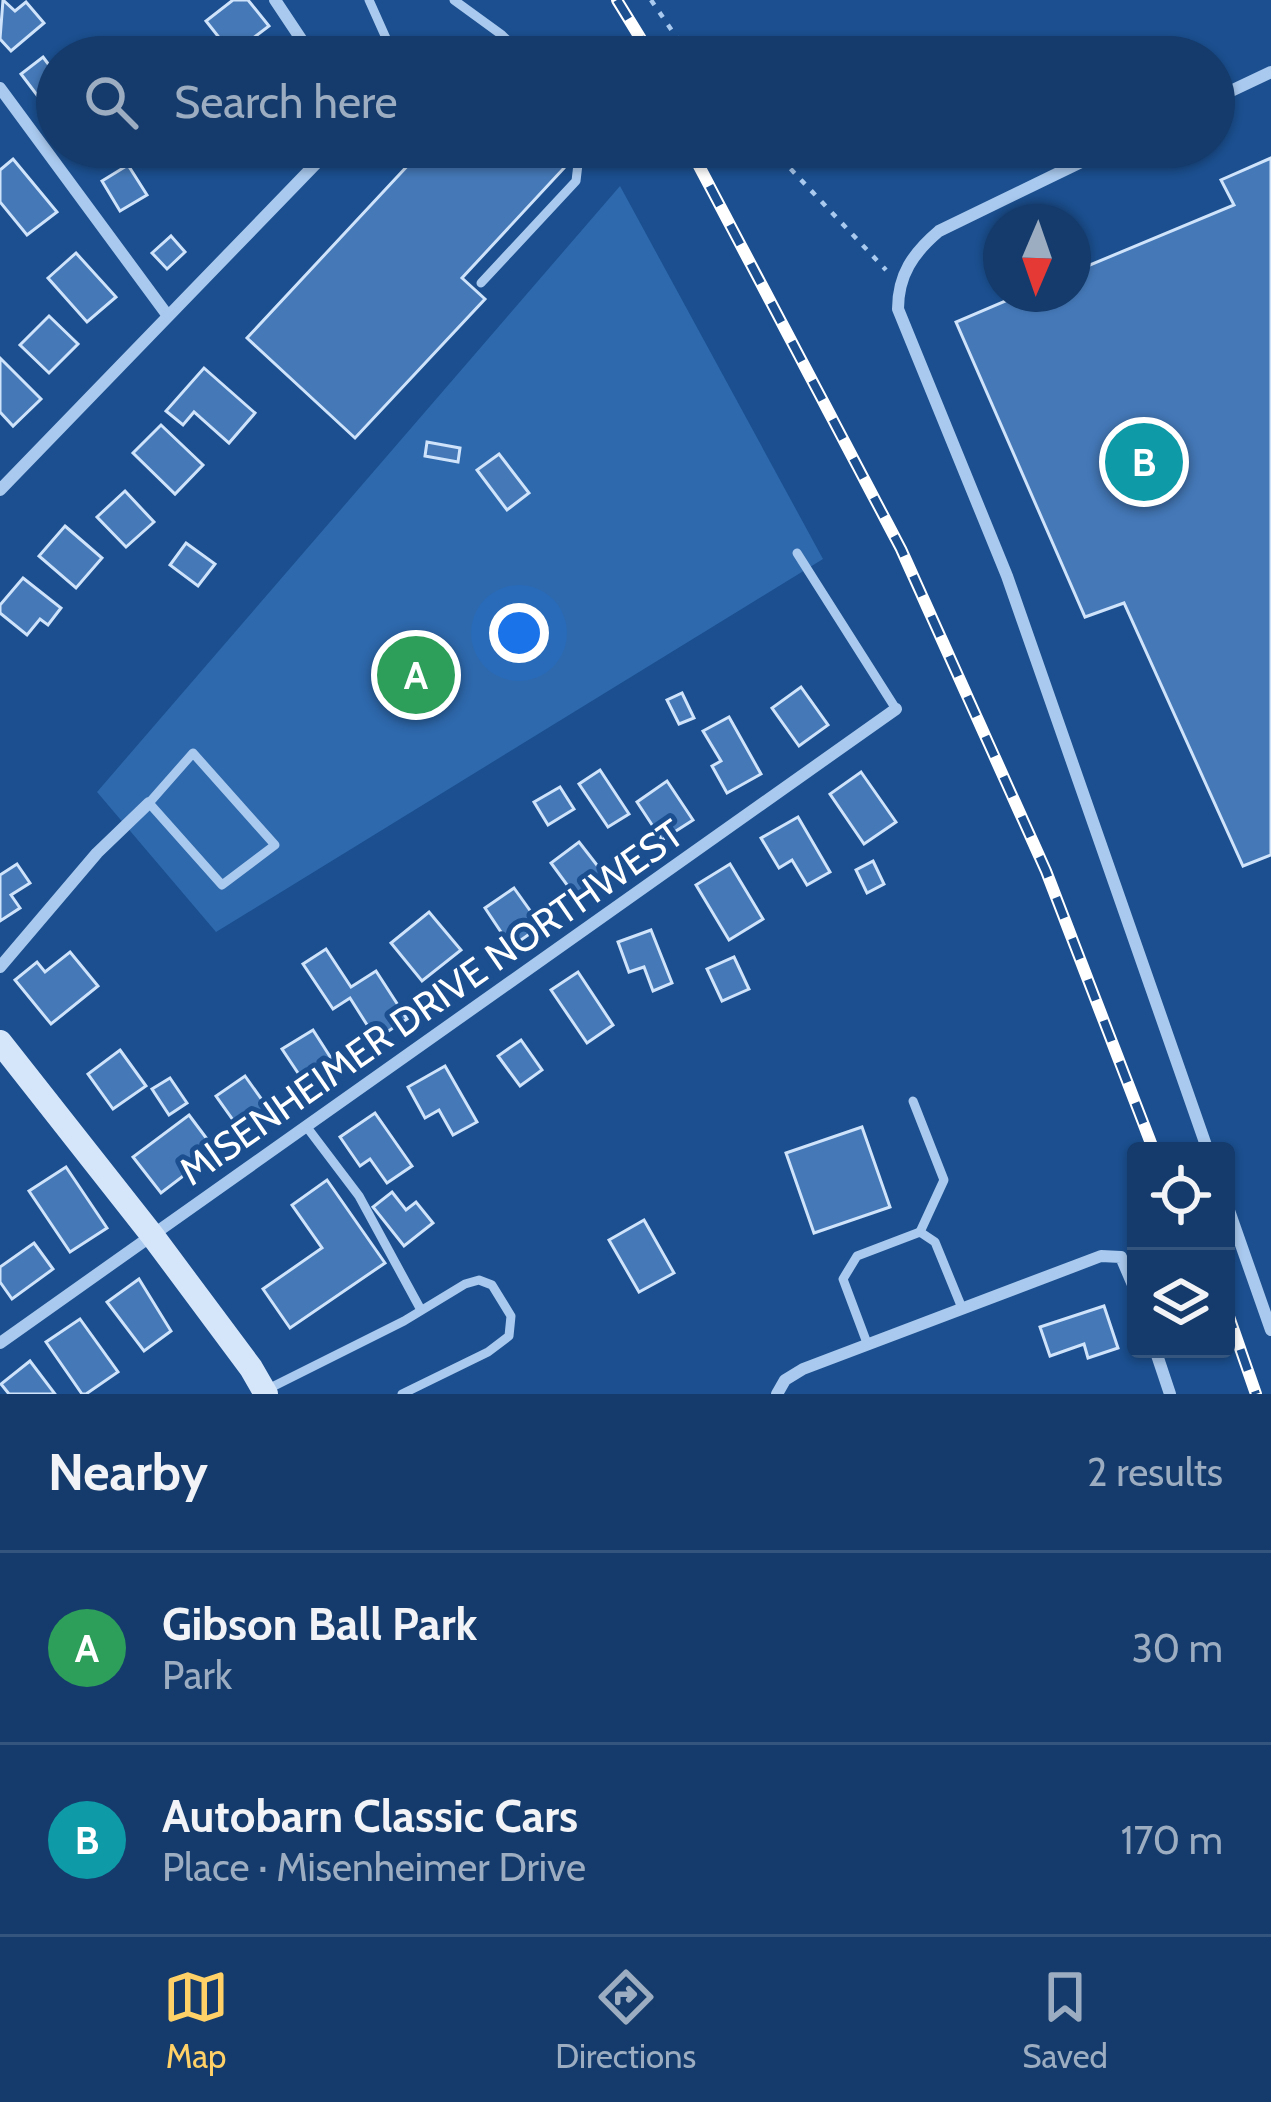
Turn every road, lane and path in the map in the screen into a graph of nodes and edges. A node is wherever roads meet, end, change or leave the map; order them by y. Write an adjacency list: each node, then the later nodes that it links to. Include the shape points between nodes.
1 (274, 0): 5 (street)
2 (369, 0): 6 (lane)
3 (454, 0): 7 (lane)
4 (651, 0): 8 (path)
5 (299, 36)
6 (385, 36)
7 (503, 36)
8 (676, 36)
9 (1271, 72): 11 (street)
10 (0, 88): 12 (street)
11 (1235, 89)
12 (36, 137)
13 (59, 168): 20 (street)
14 (312, 168): 20 (street)
15 (578, 168): 18 (lane, via 576,181)
16 (790, 168): 19 (path)
17 (1069, 168): 19 (street, via 939,231)
18 (481, 283)
19 (898, 283): 29 (street, via 898,309 1007,576)
20 (168, 316): 21 (street)
21 (0, 490)
22 (797, 553): 23 (lane)
23 (896, 709): 28 (street, MISENHEIMER DRIVE NORTHWEST)
24 (149, 803): 24 (lane, via 222,885 275,845 193,753); 25 (street)
25 (0, 967)
26 (0, 1042): 32 (street)
27 (913, 1101): 31 (lane, via 944,1180)
28 (306, 1126): 32 (street, MISENHEIMER DRIVE NORTHWEST); 35 (lane, via 359,1196)
29 (1205, 1142)
30 (1235, 1226): 36 (street)
31 (920, 1232): 34 (lane, via 935,1242); 39 (lane, via 857,1256 843,1279)
32 (152, 1235): 38 (street, MISENHEIMER DRIVE NORTHWEST); 41 (street)
33 (1127, 1272): 34 (street, via 1121,1258 1101,1256)
34 (962, 1308): 39 (street)
35 (421, 1310): 41 (lane); 42 (lane, via 479,1280 492,1285 513,1327 488,1352)
36 (1268, 1313): 37 (street)
37 (1271, 1330)
38 (0, 1343)
39 (867, 1343): 43 (street, via 785,1380)
40 (1158, 1358): 44 (street)
41 (265, 1392)
42 (401, 1394)
43 (777, 1394)
44 (1170, 1394)

